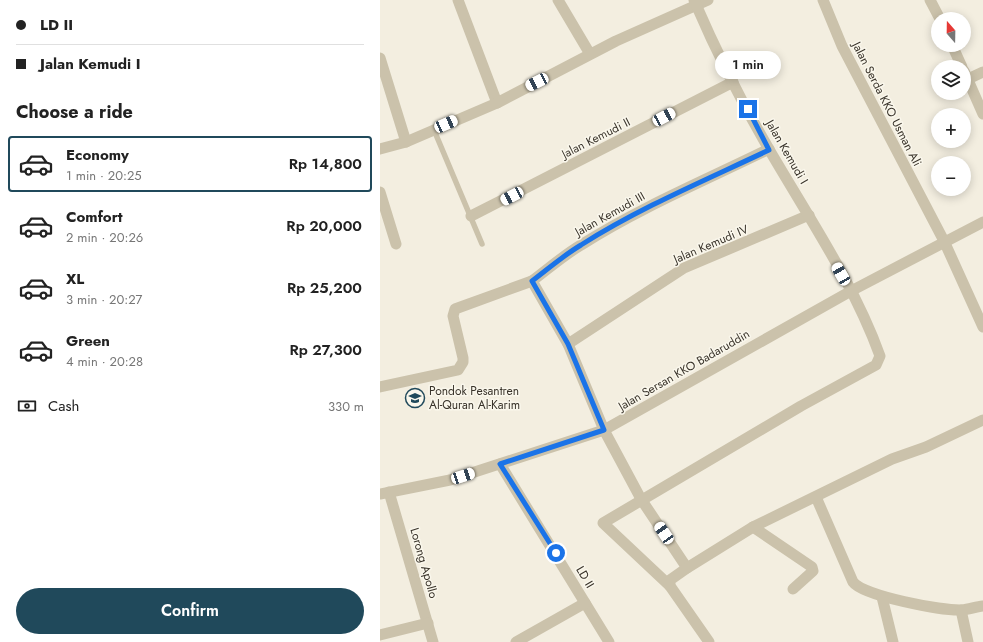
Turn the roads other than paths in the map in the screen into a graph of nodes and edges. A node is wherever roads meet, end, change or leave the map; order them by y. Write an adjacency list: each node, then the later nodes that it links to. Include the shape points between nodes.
1 (458, 0): 14 (street)
2 (558, 0): 8 (street)
3 (708, 0): 6 (street)
4 (822, 0): 24 (street, Jalan Serda KKO Usman Ali, via 863,88)
5 (933, 1): 7 (street)
6 (696, 3): 8 (street); 12 (street, Jalan Kemudi I)
7 (937, 12)
8 (590, 54): 14 (street)
9 (380, 58): 17 (street)
10 (983, 72): 11 (street)
11 (971, 74)
12 (733, 82): 19 (street, Jalan Kemudi I); 22 (street, Jalan Kemudi II)
13 (971, 86): 15 (street)
14 (496, 103): 16 (street)
15 (983, 114)
16 (434, 130): 17 (street); 22 (lane)
17 (406, 142): 18 (street)
18 (380, 149)
19 (769, 150): 21 (street, Jalan Kemudi I); 27 (street, Jalan Kemudi III, via 609,228 579,246)
20 (380, 192): 25 (street)
21 (809, 215): 28 (street, Jalan Kemudi I); 30 (street, Jalan Kemudi IV, via 684,268)
22 (471, 216): 26 (lane)
23 (983, 222): 24 (street, Jalan Sersan KKO Badaruddin)
24 (944, 241): 28 (street, Jalan Sersan KKO Badaruddin); 29 (street, Jalan Serda KKO Usman Ali)
25 (396, 244)
26 (482, 244)
27 (532, 281): 30 (street); 31 (street, Jalan Kemudi III, via 455,309 453,316 463,358 458,370)
28 (851, 291): 33 (street, Jalan Sersan KKO Badaruddin); 37 (street, Jalan Kemudi I, via 879,353 879,363)
29 (983, 327)
30 (568, 344): 33 (street)
31 (380, 387)
32 (983, 420): 36 (street, via 926,447 892,459)
33 (604, 430): 34 (street, Jalan Sersan KKO Badaruddin); 37 (street)
34 (500, 464): 35 (street, Jalan Sersan KKO Badaruddin, via 450,480); 43 (street, LD II)
35 (385, 493): 46 (street, Lorong Apollo)
36 (816, 497): 38 (street); 42 (street, via 855,585)
37 (641, 499): 39 (street); 40 (street, via 603,523)
38 (753, 528): 39 (street); 41 (street, via 812,567 813,570)
39 (687, 568): 40 (street, via 670,580)
40 (670, 586): 51 (street)
41 (793, 589)
42 (882, 597): 45 (street); 52 (street)
43 (585, 603): 49 (street); 50 (street, LD II)
44 (983, 606): 45 (street)
45 (961, 610): 53 (street)
46 (428, 623): 47 (street); 48 (street, Lorong Apollo)
47 (380, 635)
48 (433, 642)
49 (516, 642)
50 (609, 642)
51 (709, 642)
52 (893, 642)
53 (968, 642)

